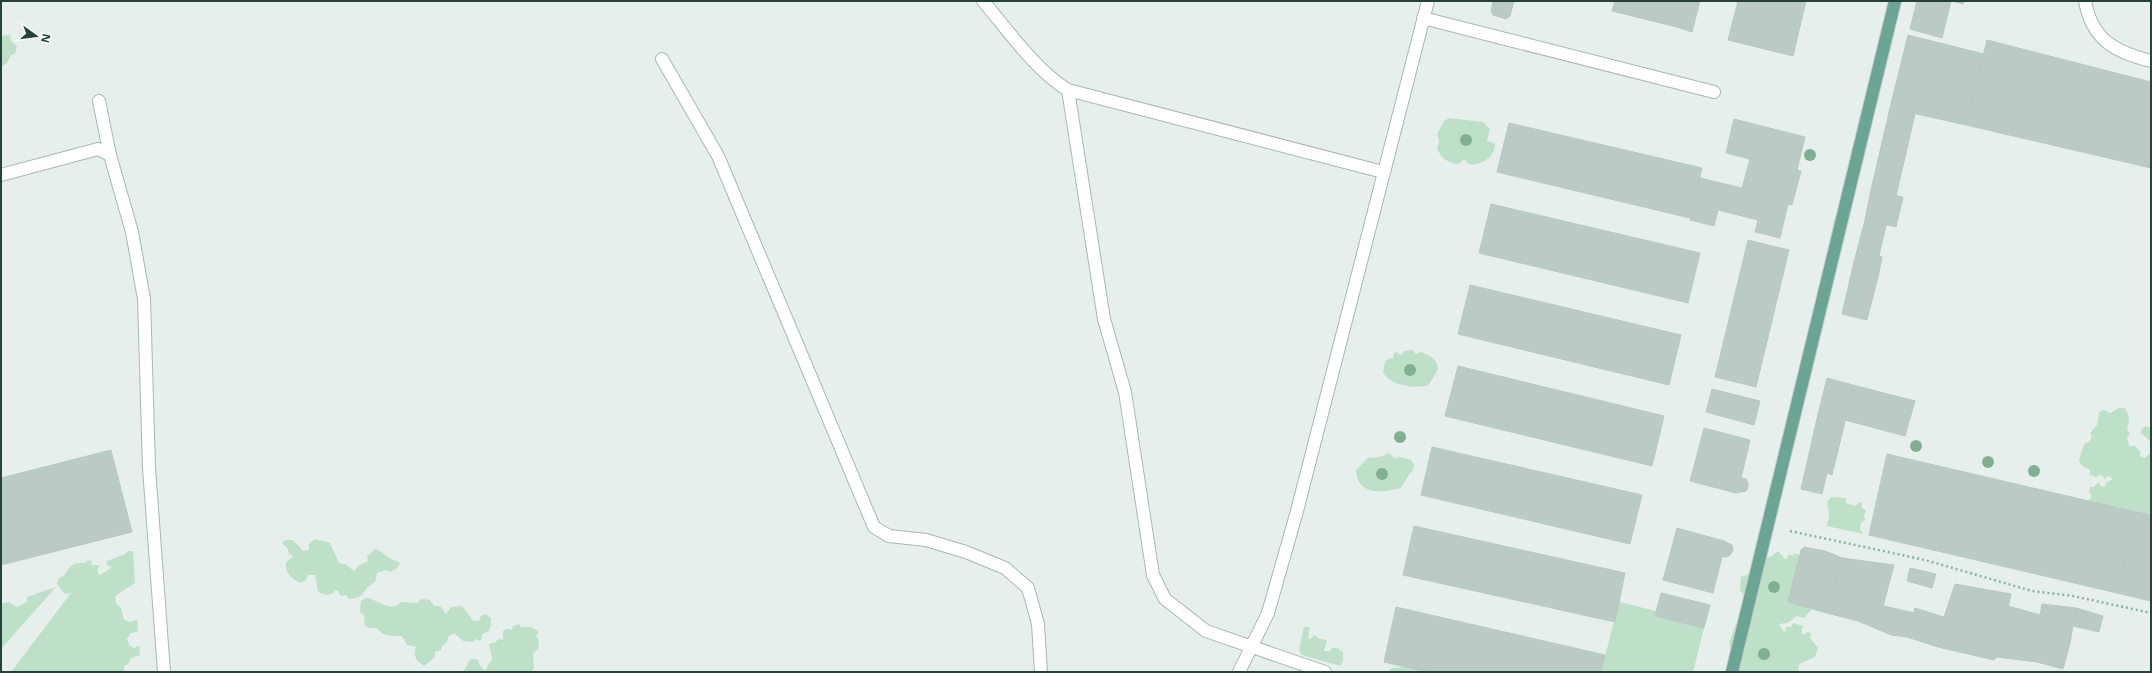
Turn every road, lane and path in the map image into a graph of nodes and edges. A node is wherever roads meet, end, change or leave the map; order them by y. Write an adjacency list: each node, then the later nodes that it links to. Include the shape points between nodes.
1 (983, 1): 8 (street, via 1054,82)
2 (1428, 1): 5 (street)
3 (1895, 1): 16 (main road)
4 (2085, 1): 7 (street, via 2088,15 2101,38 2125,54)
5 (1423, 18): 9 (street); 14 (street)
6 (662, 59): 20 (street, via 718,156 874,527 889,536 926,540 966,552 1005,568 1028,588 1038,624)
7 (2151, 61)
8 (1068, 90): 14 (street); 18 (street, via 1104,319 1125,392 1153,575 1165,599 1206,631)
9 (1714, 92)
10 (98, 101): 11 (street)
11 (106, 135): 12 (street); 13 (street)
12 (98, 149): 13 (street); 15 (street)
13 (110, 155): 19 (street, via 132,232 144,299 150,468)
14 (1383, 172): 18 (street, via 1297,511 1268,613)
15 (1, 175)
16 (1768, 526): 17 (path, via 1925,560 2032,591 2073,596); 23 (main road)
17 (2151, 613)
18 (1251, 646): 21 (street); 22 (street)
19 (164, 672)
20 (1041, 672)
21 (1239, 672)
22 (1325, 672)
23 (1732, 672)

